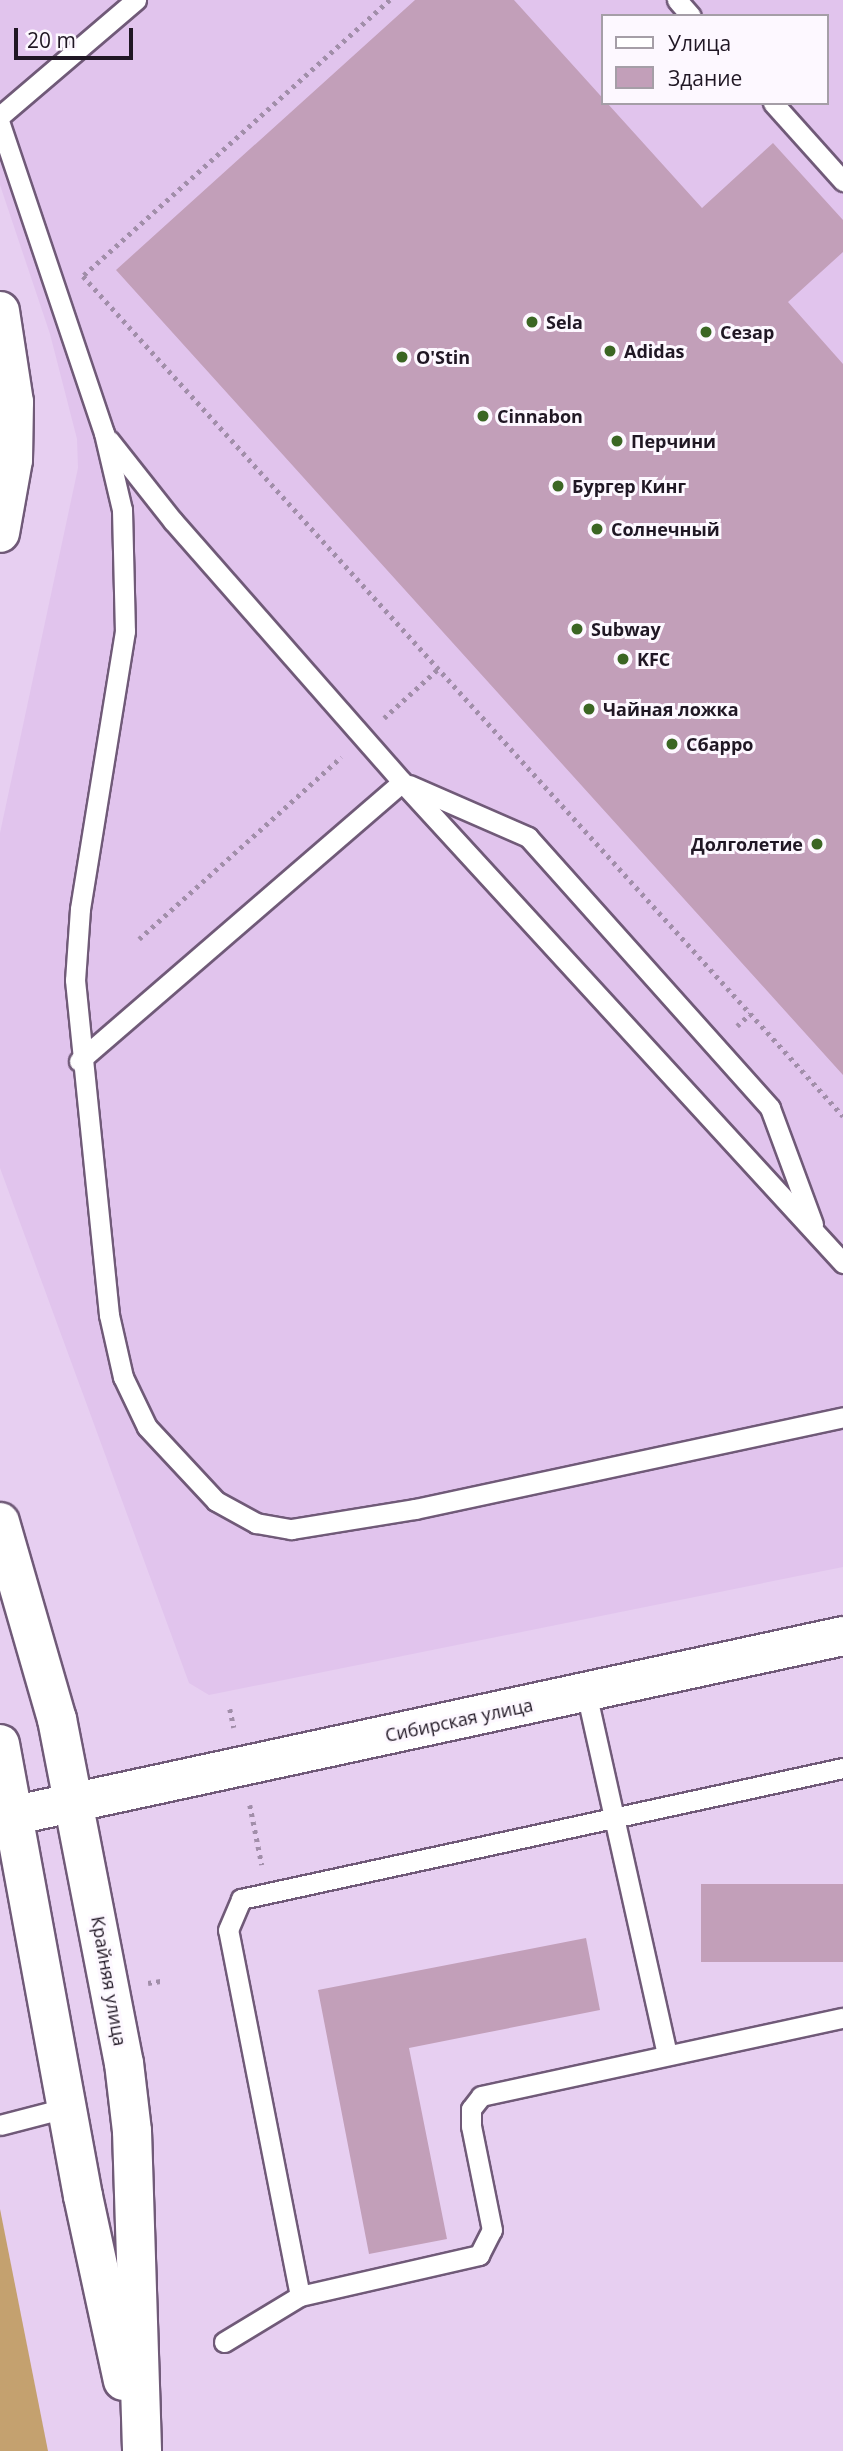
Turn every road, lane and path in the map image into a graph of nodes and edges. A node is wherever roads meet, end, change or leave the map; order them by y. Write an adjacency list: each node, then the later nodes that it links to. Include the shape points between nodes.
1 (136, 0): 6 (lane)
2 (390, 0): 12 (path, via 83,276)
3 (677, 0): 4 (lane)
4 (689, 14)
5 (775, 105): 8 (lane)
6 (0, 116)
7 (0, 124): 10 (lane)
8 (843, 181)
9 (0, 312): 11 (main road, via 14,402 13,460)
10 (104, 433): 13 (lane, via 173,521); 16 (lane, via 122,510 125,631 80,909 75,980)
11 (0, 533)
12 (438, 669): 13 (path); 17 (path)
13 (363, 737): 14 (lane); 15 (path)
14 (402, 782): 16 (lane); 18 (lane); 18 (lane, via 513,827 537,846 770,1108)
15 (139, 939)
16 (79, 1061): 20 (lane, via 109,1315 123,1377 147,1427 199,1485 240,1516 291,1529 401,1511)
17 (843, 1116)
18 (816, 1232): 19 (lane)
19 (843, 1263)
20 (843, 1417)
21 (0, 1522): 26 (main road, Крайняя улица, via 36,1637)
22 (843, 1636): 23 (main road, Сибирская улица)
23 (586, 1692): 26 (main road, Сибирская улица); 28 (lane)
24 (0, 1744): 27 (main road, Крайняя улица)
25 (843, 1768): 28 (lane)
26 (75, 1802): 27 (main road, Сибирская улица); 35 (main road, Крайняя улица, via 112,1988 132,2131)
27 (16, 1815): 31 (main road, Крайняя улица)
28 (614, 1815): 30 (lane); 33 (lane, via 257,1893 241,1899 231,1913 228,1930)
29 (843, 2018): 30 (lane)
30 (667, 2054): 33 (lane, via 481,2095 471,2109 471,2126 492,2230 479,2255)
31 (69, 2107): 32 (lane); 35 (main road, Крайняя улица)
32 (0, 2125)
33 (300, 2296): 34 (lane)
34 (224, 2342)
35 (140, 2451)

